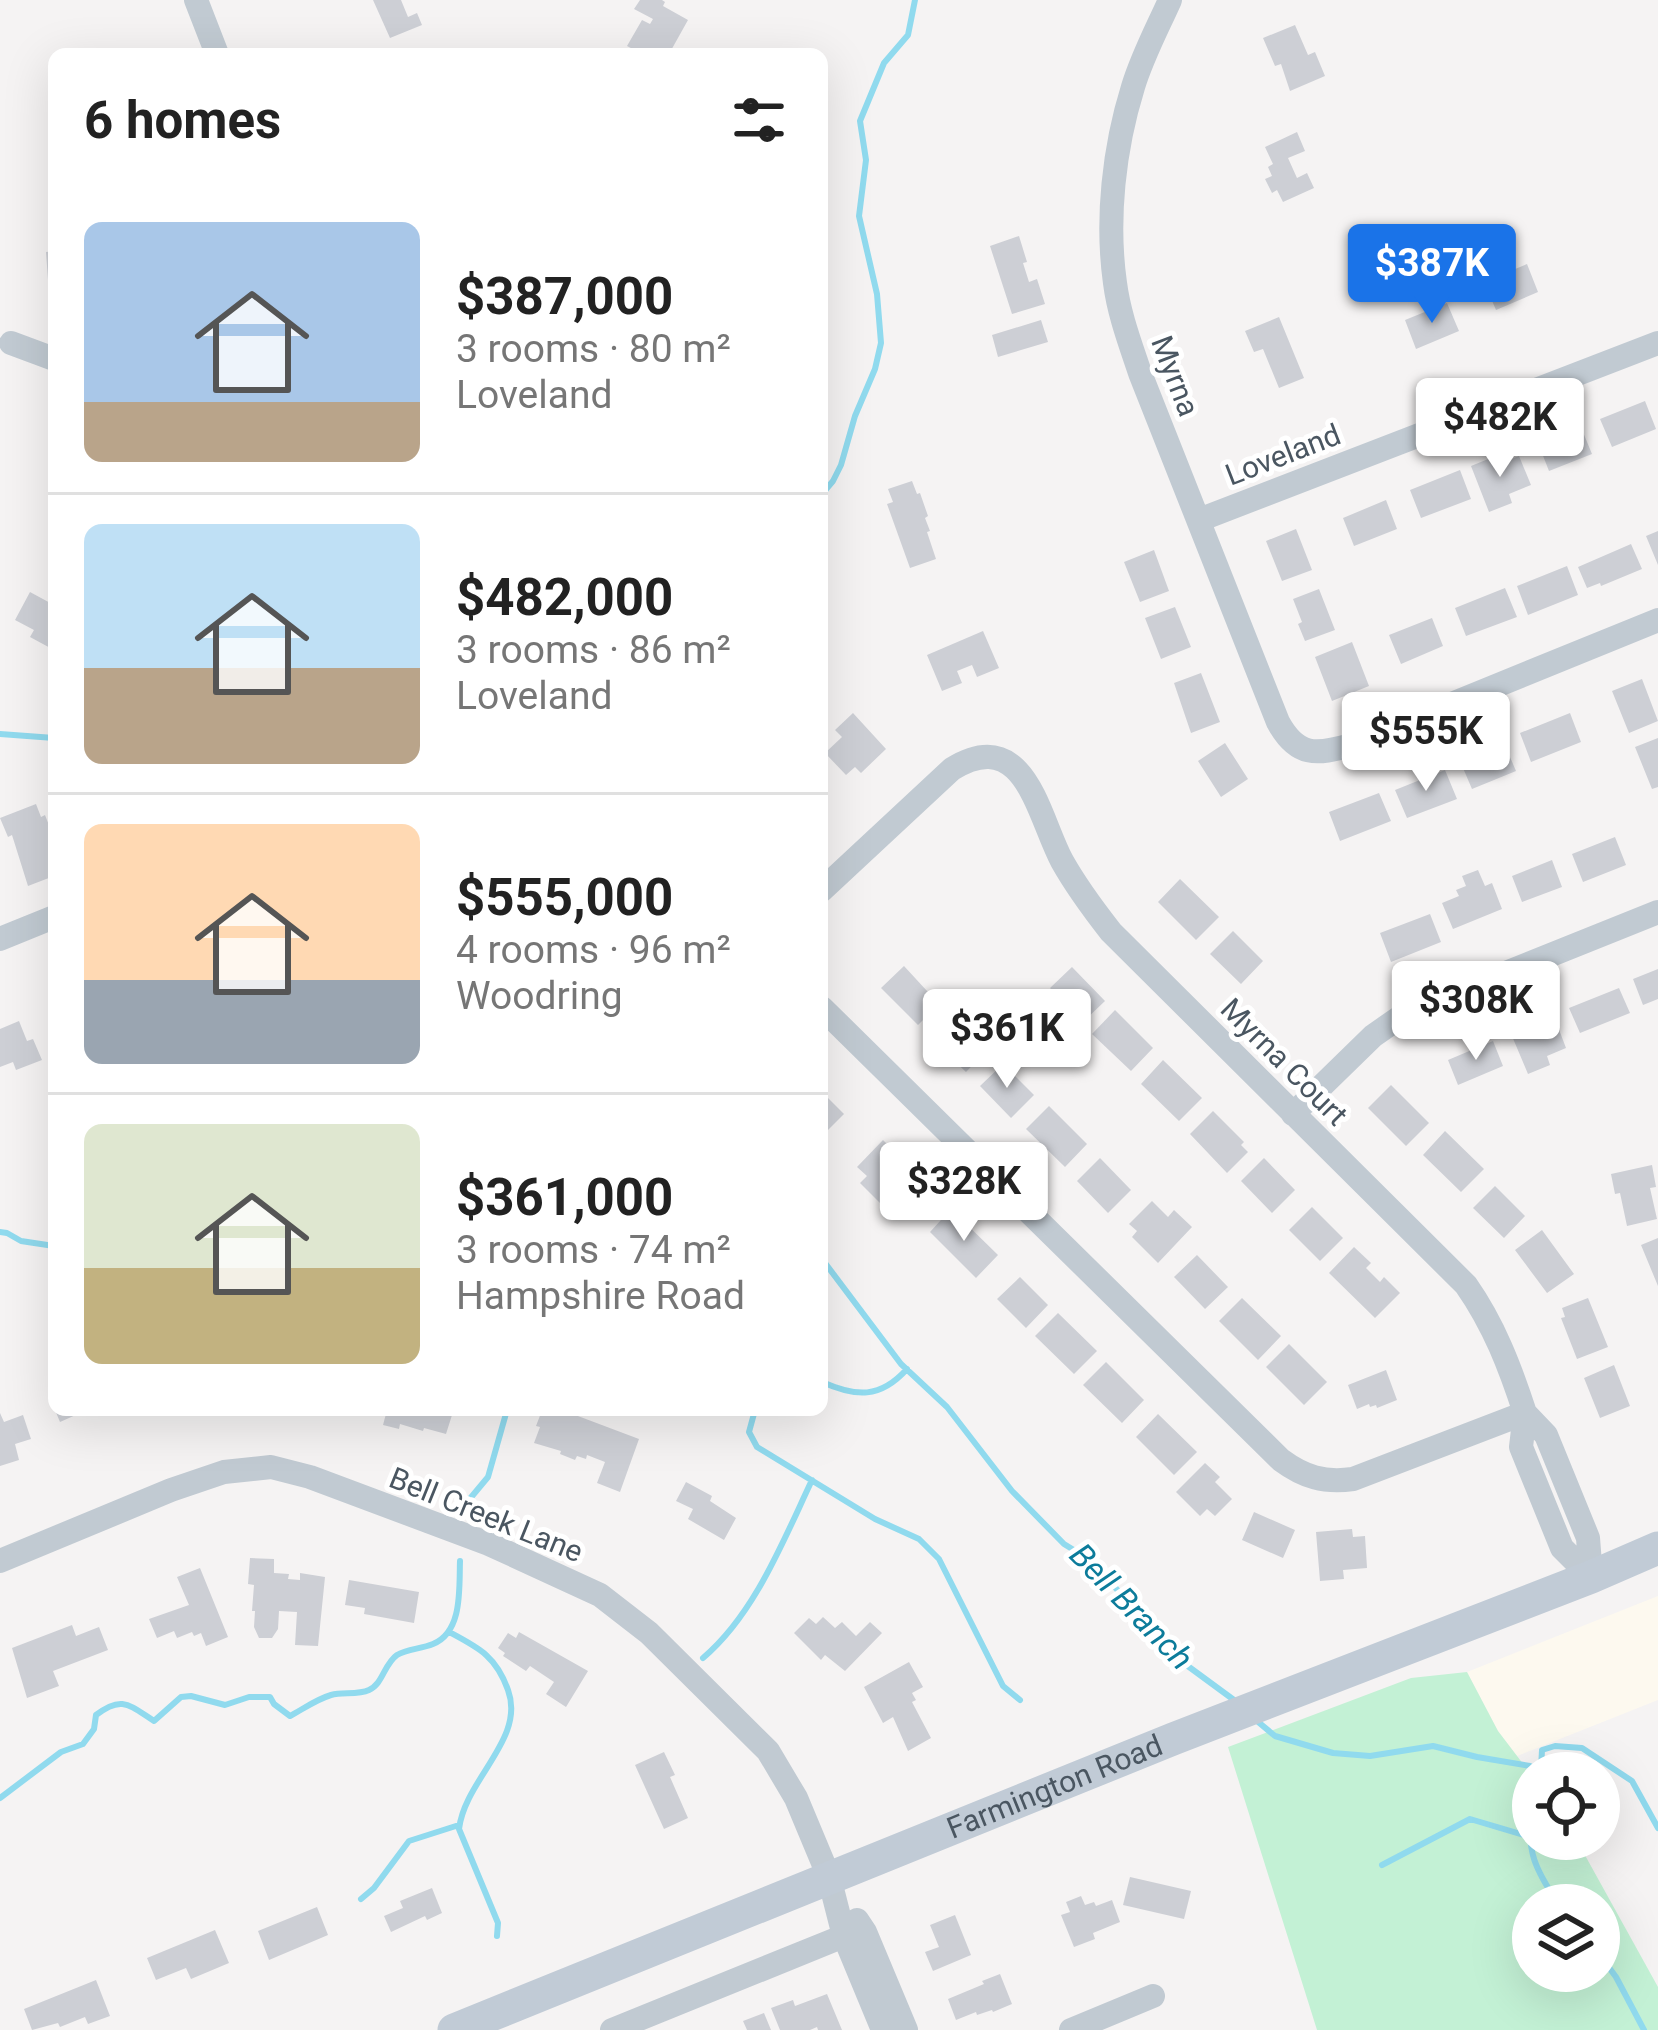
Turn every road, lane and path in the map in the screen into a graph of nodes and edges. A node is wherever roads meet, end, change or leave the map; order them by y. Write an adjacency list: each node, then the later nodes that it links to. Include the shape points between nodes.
1 (196, 0): 3 (street)
2 (1170, 0): 7 (street, Myrna, via 1124,120 1112,244 1124,326)
3 (215, 48)
4 (11, 343): 6 (street)
5 (1658, 343): 7 (street, Loveland)
6 (48, 357)
7 (1199, 520): 8 (street, Myrna, via 1278,722 1305,750 1351,745)
8 (1658, 620)
9 (828, 884): 14 (street, Myrna Court, via 952,769 973,758 1015,767 1063,862 1111,932)
10 (1658, 912): 14 (street, via 1406,1013)
11 (48, 919): 12 (street)
12 (0, 939)
13 (828, 1014): 15 (street, via 1297,1472 1353,1479)
14 (1293, 1114): 15 (street, Myrna Court, via 1466,1285 1492,1325)
15 (1525, 1413): 18 (street, Myrna Court, via 1546,1435 1588,1538)
16 (1658, 1548): 18 (main road, Farmington Road)
17 (0, 1561): 19 (street, Bell Creek Lane, via 171,1490 249,1467 310,1477 489,1544 600,1595 649,1633 768,1751)
18 (1591, 1577): 19 (main road, Farmington Road)
19 (830, 1877): 20 (street, Bell Creek Lane); 22 (main road, Farmington Road)
20 (855, 1934): 23 (street); 24 (street); 25 (street)
21 (1153, 1996): 26 (street)
22 (454, 2030)
23 (612, 2030)
24 (883, 2030)
25 (906, 2030)
26 (1071, 2030)

